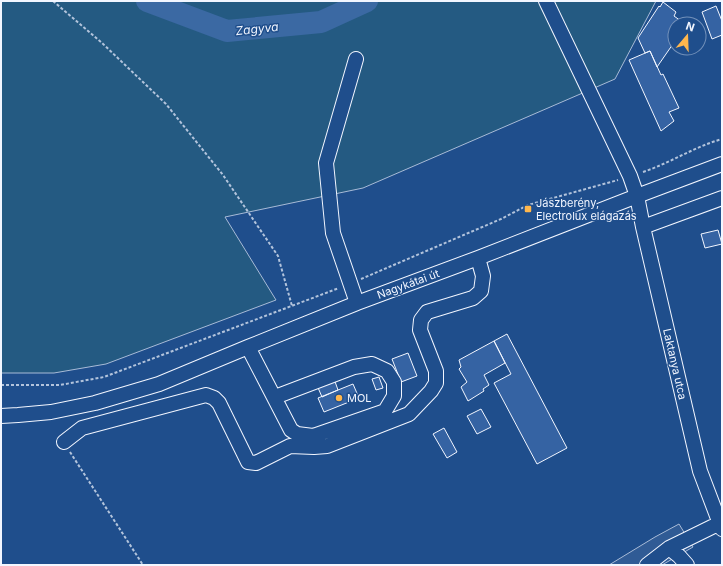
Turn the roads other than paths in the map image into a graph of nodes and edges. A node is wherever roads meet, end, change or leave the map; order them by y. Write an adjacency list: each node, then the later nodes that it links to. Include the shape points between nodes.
1 (546, 1): 4 (street, Laktanya utca, via 630,176)
2 (356, 59): 8 (street, via 326,163 333,233)
3 (722, 164): 4 (street, Nagykátai út)
4 (637, 196): 6 (street, Laktanya utca); 7 (street, Nagykátai út)
5 (721, 202): 6 (street)
6 (643, 228): 13 (street, Laktanya utca, via 700,471)
7 (478, 258): 8 (street, Nagykátai út); 12 (street, via 483,276 481,291 473,298 427,312 421,320 420,330 436,371 436,383 409,414 327,446 290,446 256,463 248,462 219,404 214,398 206,395 82,428)
8 (356, 303): 9 (street, Nagykátai út)
9 (248, 347): 10 (street); 11 (street, Nagykátai út, via 159,384 94,403 51,412)
10 (275, 397): 10 (street, via 291,430 297,434 313,436 385,411 394,396 394,382 387,371 372,364 354,367)
11 (1, 416)
12 (64, 442)
13 (721, 526): 14 (street)
14 (669, 548): 15 (street); 16 (street)
15 (647, 565)
16 (687, 565)

